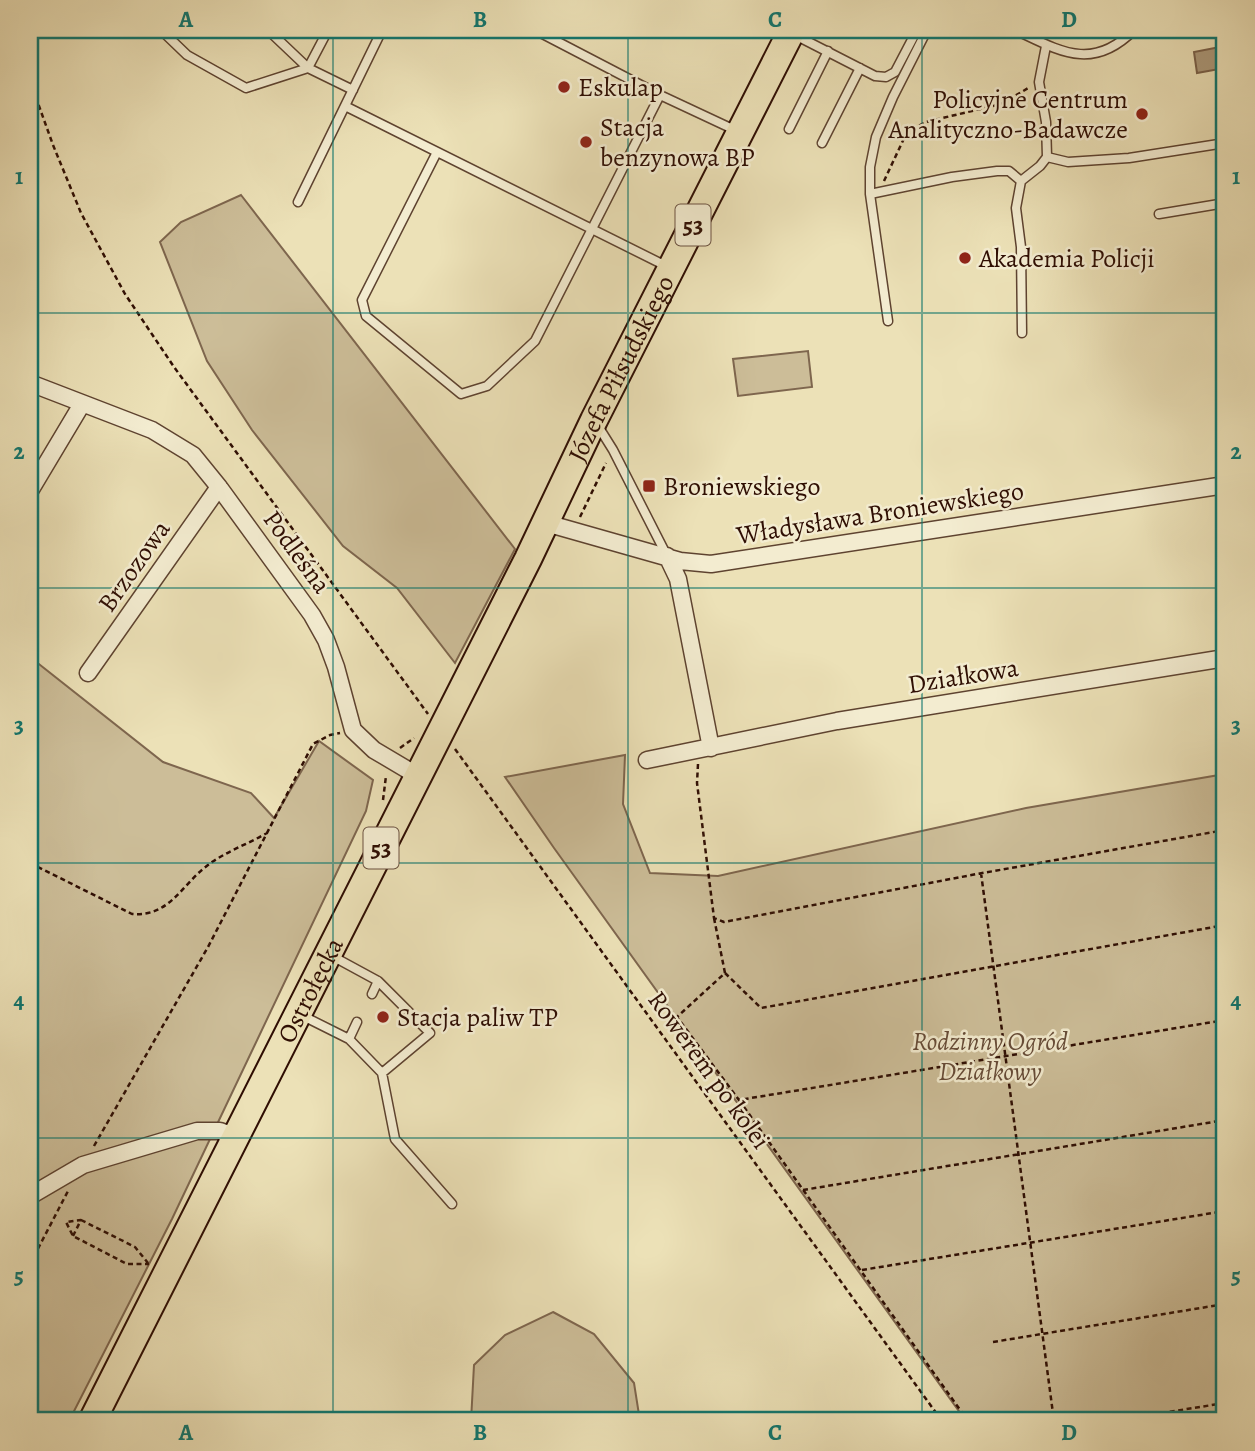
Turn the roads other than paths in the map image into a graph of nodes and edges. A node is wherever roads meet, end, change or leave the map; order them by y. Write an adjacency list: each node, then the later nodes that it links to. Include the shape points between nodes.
1 (161, 30): 13 (lane, via 187,55 246,88)
2 (268, 30): 13 (lane)
3 (327, 30): 13 (lane)
4 (382, 30): 15 (lane)
5 (536, 30): 16 (lane)
6 (917, 30): 14 (lane, via 895,72 875,76)
7 (927, 30): 25 (lane, via 876,137 870,167)
8 (1015, 30): 11 (lane)
9 (1134, 30): 11 (lane, via 1109,50 1091,55)
10 (791, 31): 12 (lane); 19 (main road, Józefa Piłsudskiego / 53)
11 (1046, 47): 23 (lane, via 1039,82)
12 (828, 51): 14 (lane); 18 (lane)
13 (308, 68): 15 (lane)
14 (860, 68): 20 (lane)
15 (353, 90): 17 (lane)
16 (660, 94): 19 (lane); 29 (lane)
17 (345, 106): 22 (lane); 26 (lane)
18 (789, 128)
19 (740, 132): 30 (main road, Józefa Piłsudskiego / 53)
20 (822, 143)
21 (1225, 143): 23 (lane, via 1129,158 1068,162)
22 (437, 152): 29 (lane); 29 (lane, via 362,300 366,316 461,394 487,386 535,341)
23 (1047, 157): 24 (lane)
24 (1021, 181): 25 (lane, via 1009,172 997,171); 32 (lane, via 1016,208)
25 (874, 194): 31 (lane)
26 (298, 202)
27 (1225, 204): 28 (lane)
28 (1159, 214)
29 (593, 230): 30 (lane)
30 (672, 269): 35 (main road, Józefa Piłsudskiego / 53)
31 (888, 321)
32 (1022, 333)
33 (30, 383): 34 (street, Podleśna)
34 (82, 404): 37 (street, Podleśna, via 176,442); 38 (street)
35 (594, 420): 39 (main road, Józefa Piłsudskiego / 53); 40 (lane)
36 (1225, 485): 40 (street, Władysława Broniewskiego, via 710,564)
37 (219, 487): 43 (street, Brzozowa); 46 (street, Podleśna, via 312,615 336,667 353,730 374,750)
38 (30, 491)
39 (546, 523): 40 (street, Władysława Broniewskiego); 41 (main road, Józefa Piłsudskiego / 53)
40 (667, 556): 44 (street, via 678,579)
41 (528, 559): 46 (main road, Ostrołęcka / 53)
42 (1225, 658): 44 (street, Działkowa, via 837,721)
43 (88, 673)
44 (705, 749): 45 (street, Działkowa)
45 (647, 760)
46 (418, 776): 47 (main road, Ostrołęcka / 53)
47 (327, 954): 48 (lane); 50 (main road, Ostrołęcka / 53)
48 (379, 981): 49 (lane); 53 (lane, via 430,1032)
49 (372, 993)
50 (297, 1013): 52 (lane); 54 (main road, Ostrołęcka / 53)
51 (358, 1022): 52 (lane)
52 (349, 1039): 53 (lane)
53 (382, 1073): 56 (lane, via 395,1139)
54 (237, 1137): 55 (street, via 197,1131 83,1165); 57 (main road, Ostrołęcka / 53, via 161,1269)
55 (30, 1196)
56 (452, 1204)
57 (92, 1421)

